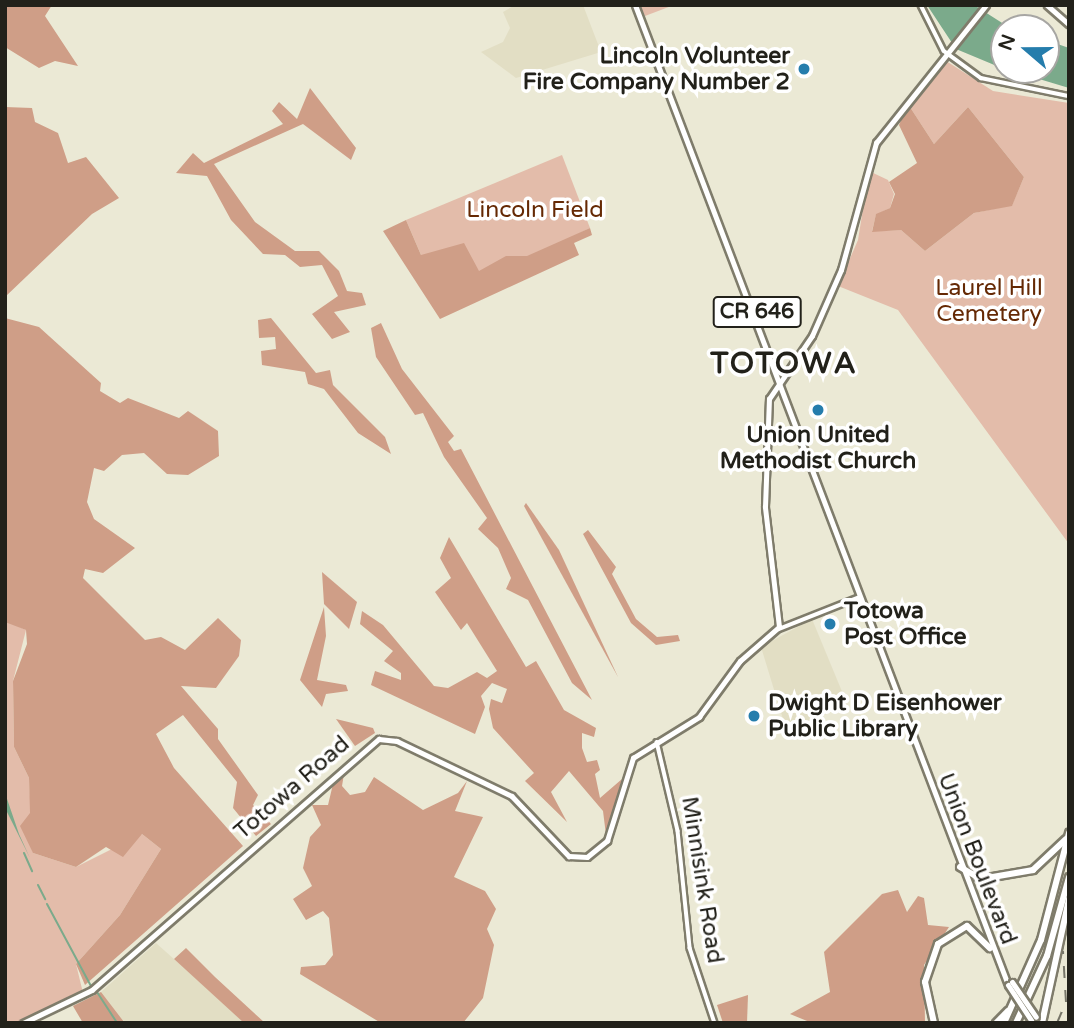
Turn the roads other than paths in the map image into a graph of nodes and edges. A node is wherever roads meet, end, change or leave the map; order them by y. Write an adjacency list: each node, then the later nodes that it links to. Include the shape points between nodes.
1 (635, 5): 8 (main road, Union Boulevard / CR 646)
2 (920, 5): 6 (street)
3 (986, 5): 6 (main road)
4 (1047, 5): 5 (main road)
5 (1069, 24)
6 (947, 47): 7 (street, via 990,83); 8 (main road, via 876,143 845,259 816,329)
7 (1069, 96)
8 (781, 379): 9 (main road, Union Boulevard / CR 646); 10 (main road, via 768,404 765,497 781,614)
9 (860, 596): 10 (street); 13 (main road, Union Boulevard / CR 646)
10 (778, 630): 11 (main road, Totowa Road, via 740,661 699,717)
11 (657, 742): 19 (main road, Totowa Road, via 631,761 607,841 578,858 555,846 500,789 397,741 374,741 92,990); 20 (street, Minnisink Road, via 678,831 691,948)
12 (1069, 834): 13 (highway, via 1050,860 1033,870 984,880); 17 (highway, via 1041,940)
13 (960, 867): 16 (main road, Union Boulevard)
14 (1069, 877): 24 (highway, via 1047,956)
15 (1069, 899): 18 (highway)
16 (990, 948): 18 (main road, Union Boulevard, bridge); 21 (highway, via 967,926 938,944 925,982)
17 (1012, 1007): 22 (highway); 23 (highway)
18 (1035, 1021)
19 (23, 1023)
20 (715, 1023)
21 (934, 1023)
22 (996, 1023)
23 (1004, 1023)
24 (1016, 1023)

